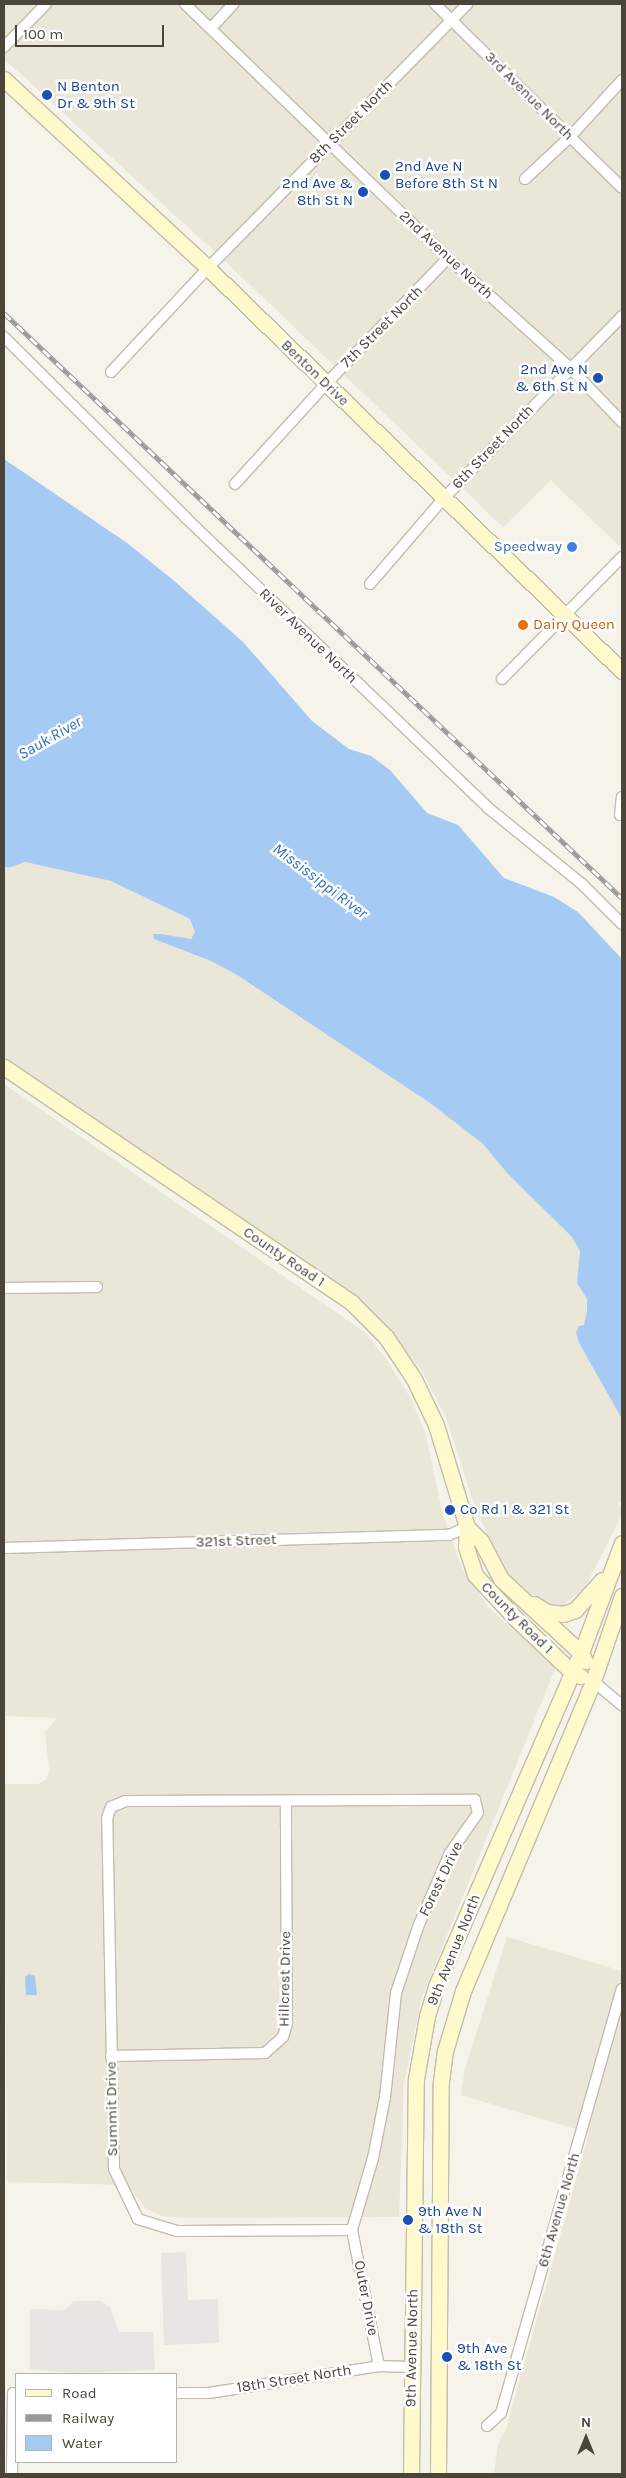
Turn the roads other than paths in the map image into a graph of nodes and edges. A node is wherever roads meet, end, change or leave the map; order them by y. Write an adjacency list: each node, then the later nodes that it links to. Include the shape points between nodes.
1 (46, 4): 8 (street)
2 (185, 4): 7 (street, 2nd Avenue North)
3 (233, 4): 7 (street)
4 (435, 4): 6 (street, 3rd Avenue North)
5 (467, 4): 6 (street, 8th Street North)
6 (452, 20): 11 (street, 3rd Avenue North); 12 (street, 8th Street North)
7 (210, 28): 12 (street, 2nd Avenue North)
8 (4, 47)
9 (4, 79): 16 (main road, Benton Drive)
10 (622, 80): 11 (street)
11 (570, 137): 13 (street); 14 (street, 3rd Avenue North)
12 (330, 144): 15 (street, 2nd Avenue North); 16 (street, 8th Street North)
13 (525, 179)
14 (622, 188)
15 (448, 258): 19 (street, 2nd Avenue North); 21 (street, 7th Street North)
16 (208, 268): 20 (street, 8th Street North); 21 (main road, Benton Drive)
17 (622, 316): 19 (street, 6th Street North)
18 (4, 337): 32 (street, River Avenue North, via 186,518 487,807 582,884)
19 (570, 368): 22 (street, 2nd Avenue North); 24 (street, 6th Street North)
20 (111, 372)
21 (326, 384): 23 (street, 7th Street North); 24 (main road, Benton Drive)
22 (622, 422)
23 (235, 484)
24 (444, 498): 26 (street, 6th Street North); 27 (main road, Benton Drive)
25 (622, 556): 27 (street)
26 (370, 584)
27 (565, 616): 28 (main road, Benton Drive); 29 (street)
28 (622, 671)
29 (502, 679)
30 (622, 797): 31 (street)
31 (620, 815)
32 (622, 924)
33 (4, 1066): 36 (main road, County Road 1, via 352,1303 380,1330 414,1379 436,1426)
34 (97, 1287): 35 (street)
35 (4, 1288)
36 (467, 1528): 38 (street, 321st Street, via 448,1535); 40 (main road, County Road 1, via 481,1541 492,1567); 43 (main road, County Road 1, via 466,1548 475,1574 515,1618)
37 (621, 1546): 39 (main road, 9th Avenue North)
38 (4, 1548)
39 (612, 1566): 40 (main road, via 575,1610 563,1614 547,1612); 42 (main road, 9th Avenue North)
40 (510, 1588): 42 (main road, County Road 1)
41 (622, 1596): 44 (main road, 9th Avenue North)
42 (582, 1653): 43 (main road, 9th Avenue North); 44 (main road)
43 (573, 1673): 44 (main road); 52 (main road, 9th Avenue North, via 436,1986 427,2016 416,2079)
44 (593, 1681): 45 (street); 58 (main road, 9th Avenue North, via 463,1991 445,2051 441,2082)
45 (622, 1705)
46 (286, 1801): 47 (street, Forest Drive, via 126,1801); 49 (street, Hillcrest Drive, via 287,2023 284,2037 265,2053); 50 (street, Forest Drive, via 475,1800 478,1813 450,1852 418,1927 396,1993 385,2097 370,2168)
47 (111, 1807): 49 (street, Summit Drive, via 108,1818)
48 (622, 1989): 55 (street, 6th Avenue North, via 500,2413)
49 (111, 2056): 50 (street, Summit Drive, via 114,2169 138,2219 177,2232)
50 (352, 2230): 51 (street, Outer Drive)
51 (379, 2366): 52 (street, 18th Street North); 54 (street, 18th Street North, via 209,2393)
52 (411, 2367): 57 (main road, 9th Avenue North)
53 (11, 2393): 56 (street)
54 (178, 2393)
55 (486, 2426)
56 (12, 2474)
57 (412, 2474)
58 (438, 2474)

